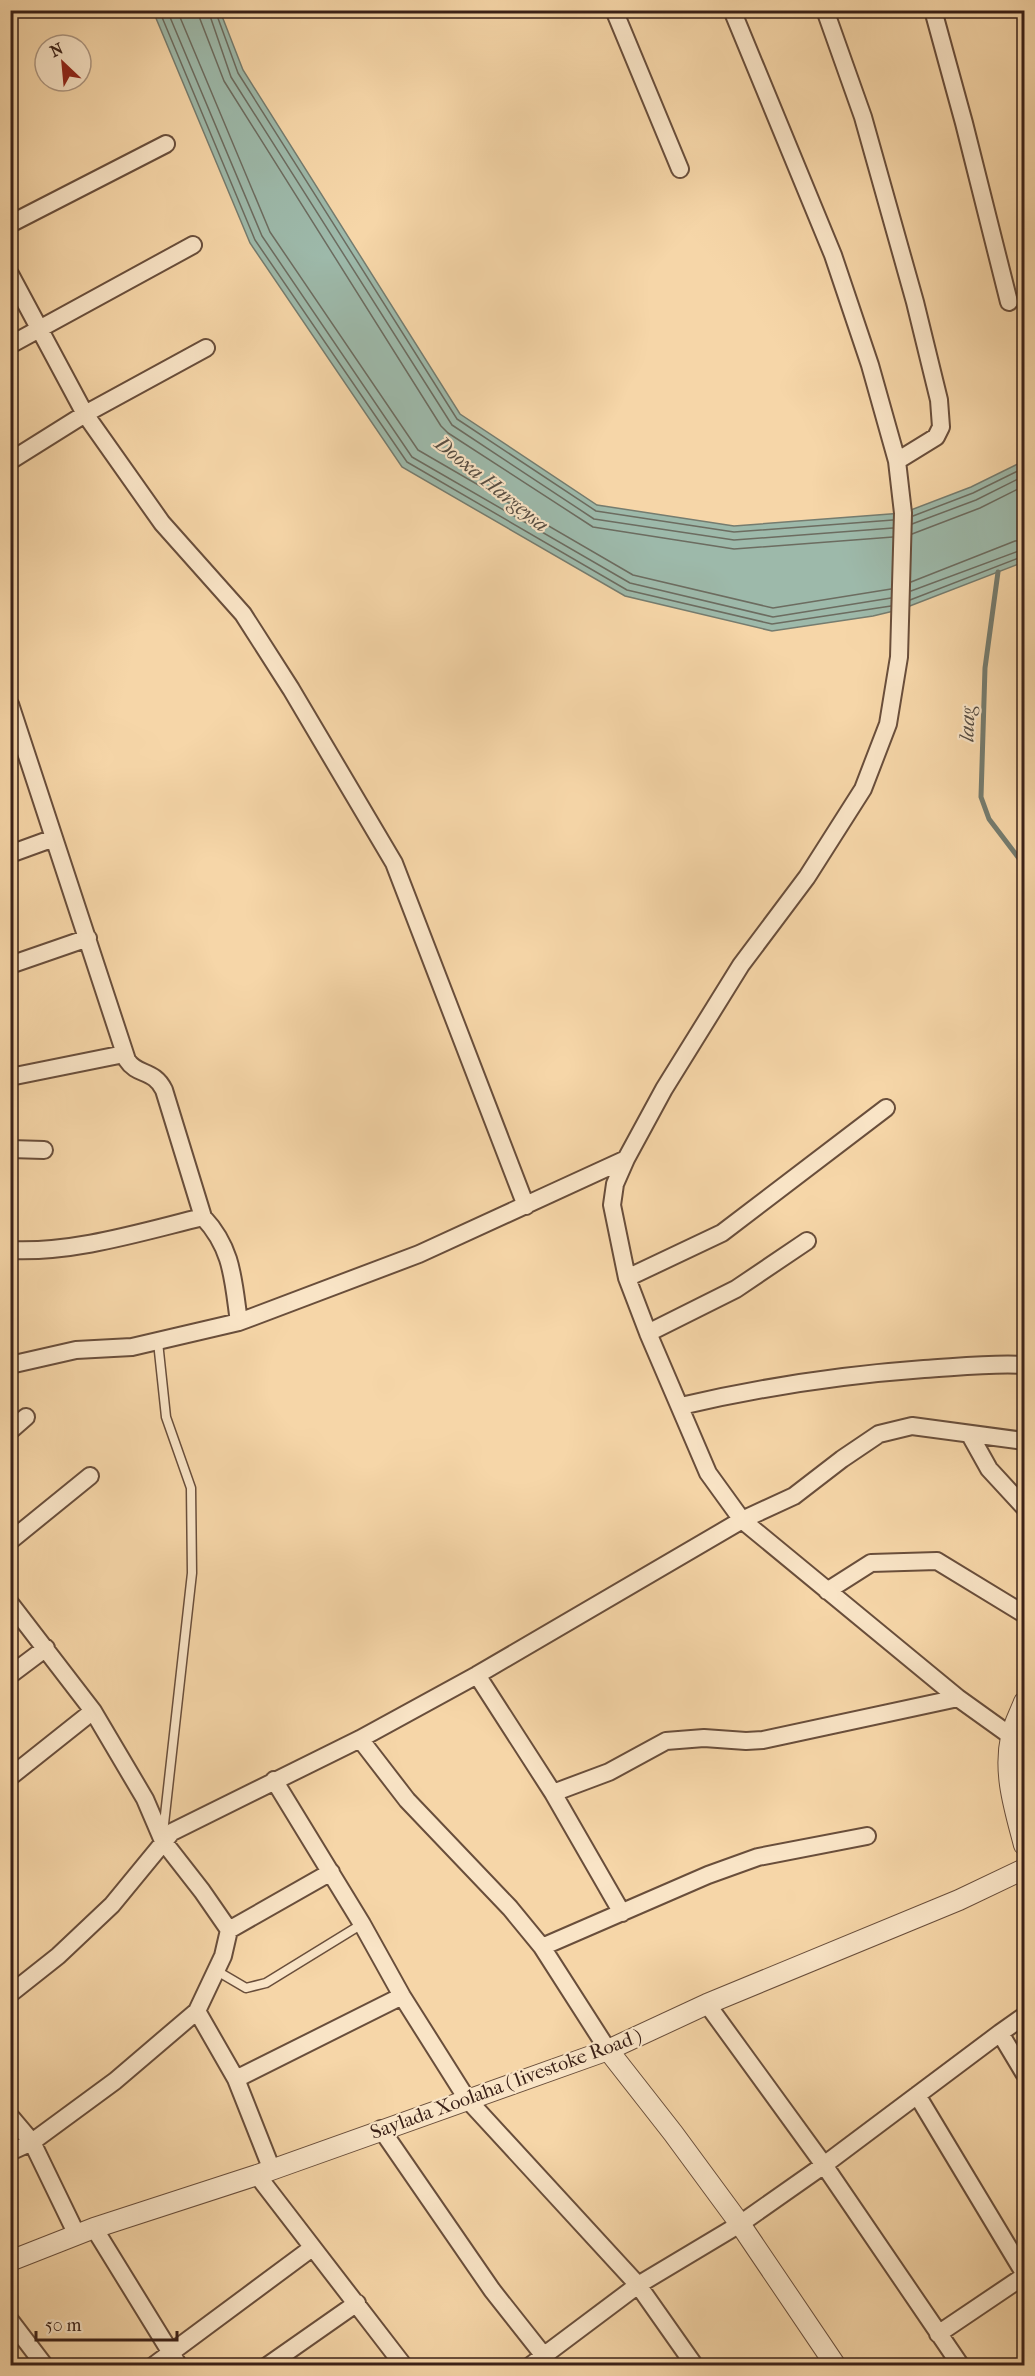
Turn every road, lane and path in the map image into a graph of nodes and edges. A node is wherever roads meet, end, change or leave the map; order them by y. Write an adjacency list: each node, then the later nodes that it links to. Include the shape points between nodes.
1 (614, 10): 6 (street)
2 (732, 10): 15 (street, via 833,255)
3 (825, 10): 15 (street, via 863,117 939,400 941,426 936,437)
4 (933, 10): 10 (street)
5 (166, 144): 7 (street)
6 (680, 169)
7 (10, 224)
8 (193, 245): 11 (street)
9 (10, 274): 11 (street)
10 (1009, 302)
11 (40, 329): 12 (street); 14 (street)
12 (10, 345)
13 (206, 348): 14 (street)
14 (85, 414): 16 (street); 29 (street, via 162,523 243,614 394,863)
15 (897, 461): 28 (street, via 903,513 899,657 888,724 863,789 807,877 741,965 664,1089)
16 (10, 462)
17 (10, 704): 18 (street)
18 (18, 748): 19 (street)
19 (54, 838): 20 (street); 21 (street)
20 (10, 854)
21 (88, 938): 22 (street); 23 (street)
22 (10, 965)
23 (124, 1054): 24 (street); 30 (street, via 130,1065 161,1083)
24 (10, 1077)
25 (886, 1108): 33 (street, via 722,1233)
26 (10, 1149): 27 (street)
27 (44, 1150)
28 (626, 1159): 29 (street); 33 (street, via 615,1184 612,1205)
29 (526, 1206): 34 (street, via 418,1254)
30 (203, 1217): 32 (street, via 110,1239 34,1251); 34 (street, via 225,1246)
31 (807, 1241): 35 (street, via 736,1289)
32 (10, 1250)
33 (627, 1278): 35 (street)
34 (239, 1322): 36 (street)
35 (648, 1333): 39 (street)
36 (158, 1342): 37 (street, via 76,1350); 63 (lane, via 166,1417 191,1488 192,1552)
37 (10, 1365)
38 (1024, 1365): 39 (street, via 856,1374 783,1384)
39 (681, 1406): 46 (street, via 708,1473)
40 (26, 1417): 41 (street)
41 (10, 1431)
42 (970, 1435): 43 (street); 45 (street, via 989,1469); 46 (street, via 912,1426 879,1434 794,1496)
43 (1024, 1441)
44 (90, 1476): 47 (street)
45 (1024, 1507)
46 (741, 1520): 48 (street); 53 (street)
47 (10, 1541)
48 (827, 1591): 50 (street, via 871,1563 937,1561); 54 (street)
49 (10, 1603): 51 (street)
50 (1024, 1614)
51 (46, 1648): 52 (street); 56 (street)
52 (10, 1675)
53 (477, 1675): 58 (street); 61 (street)
54 (958, 1698): 57 (street); 61 (street, via 763,1740 704,1738 666,1742 609,1772)
55 (1024, 1702): 57 (street)
56 (93, 1711): 59 (street); 63 (street, via 145,1799)
57 (1011, 1736): 64 (street, via 1007,1766)
58 (360, 1739): 60 (street); 70 (street, via 407,1800)
59 (10, 1777)
60 (274, 1780): 63 (street, via 172,1832); 66 (street)
61 (553, 1793): 67 (street)
62 (867, 1836): 67 (street, via 758,1857)
63 (163, 1841): 69 (street); 72 (street, via 112,1905)
64 (1024, 1845)
65 (1024, 1869): 74 (street, Saylada Xoolaha ( livestoke Road ), via 959,1900)
66 (331, 1872): 68 (street); 69 (street)
67 (622, 1913): 70 (street)
68 (362, 1924): 71 (lane, via 266,1983 246,1988); 73 (street)
69 (229, 1930): 71 (street)
70 (542, 1947): 78 (street)
71 (217, 1971): 75 (street)
72 (10, 1994)
73 (402, 1996): 80 (street); 82 (street)
74 (707, 2004): 78 (street, Saylada Xoolaha ( livestoke Road )); 87 (street)
75 (197, 2011): 80 (street); 85 (street, via 115,2081)
76 (1024, 2016): 77 (street)
77 (1000, 2033): 79 (street); 81 (street)
78 (608, 2050): 82 (street, Saylada Xoolaha ( livestoke Road )); 89 (street)
79 (1024, 2073)
80 (236, 2079): 88 (street)
81 (917, 2095): 87 (street); 93 (street)
82 (467, 2099): 84 (street, Saylada Xoolaha ( livestoke Road )); 94 (street)
83 (10, 2116): 85 (street)
84 (381, 2129): 88 (street, Saylada Xoolaha ( livestoke Road )); 99 (street)
85 (32, 2142): 86 (street); 90 (street)
86 (10, 2152)
87 (824, 2165): 89 (street); 97 (street)
88 (264, 2172): 90 (street, Saylada Xoolaha ( livestoke Road )); 91 (street)
89 (740, 2224): 94 (street); 105 (street)
90 (86, 2232): 92 (street, Saylada Xoolaha ( livestoke Road )); 98 (street)
91 (312, 2248): 95 (street); 98 (street)
92 (10, 2261)
93 (1024, 2275): 97 (street)
94 (638, 2285): 99 (street); 104 (street)
95 (357, 2302): 102 (street); 103 (street)
96 (10, 2320): 100 (street)
97 (938, 2334): 106 (street)
98 (175, 2360): 101 (street)
99 (542, 2362)
100 (45, 2366)
101 (153, 2366)
102 (267, 2366)
103 (404, 2366)
104 (695, 2366)
105 (836, 2366)
106 (961, 2366)

